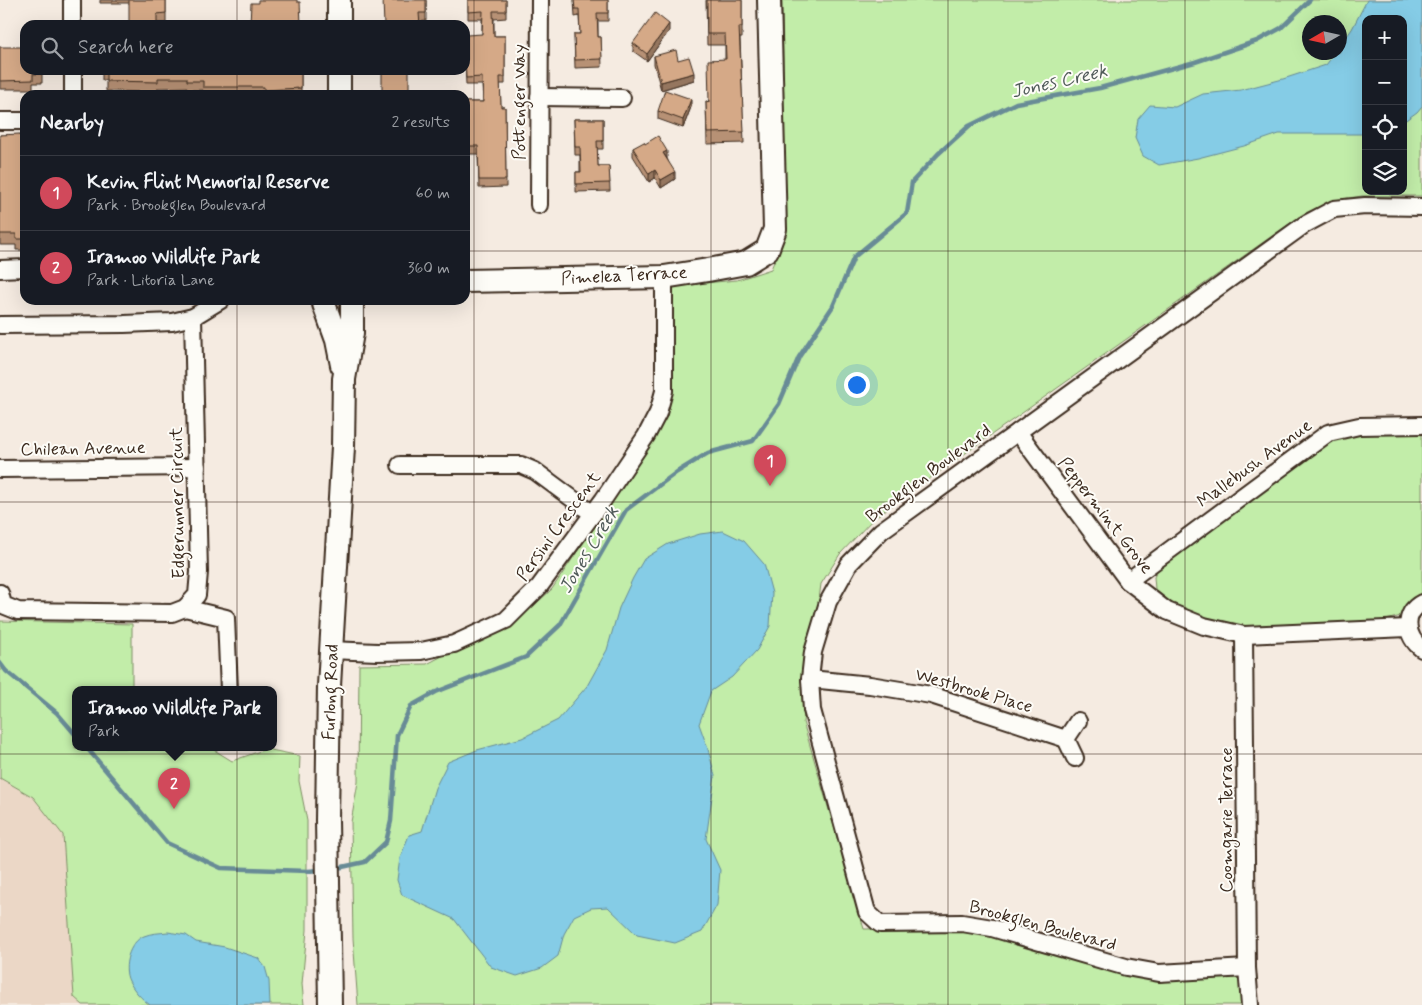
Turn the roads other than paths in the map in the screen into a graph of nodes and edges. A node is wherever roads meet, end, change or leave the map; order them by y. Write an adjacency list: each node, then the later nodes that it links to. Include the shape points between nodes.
1 (72, 0): 5 (street)
2 (339, 0): 6 (main road)
3 (540, 0): 11 (street, Pottenger Way)
4 (769, 0): 19 (main road, Pimelea Terrace, via 773,236 767,250 746,263)
5 (72, 20)
6 (339, 20)
7 (73, 75): 9 (street)
8 (339, 75): 10 (main road)
9 (73, 90)
10 (339, 90)
11 (539, 97): 12 (street); 15 (street, Pottenger Way)
12 (622, 98)
13 (20, 121): 14 (street)
14 (0, 122)
15 (539, 205)
16 (1422, 207): 28 (street, Brookglen Boulevard, via 1334,209 1304,225)
17 (20, 268): 18 (street)
18 (0, 269)
19 (664, 277): 20 (main road, Pimelea Terrace); 32 (street, Persini Crescent, via 664,390 658,413)
20 (470, 281)
21 (213, 305): 24 (street)
22 (322, 305): 26 (main road, Furlong Road, via 337,340)
23 (351, 305): 26 (main road, Furlong Road, via 352,333)
24 (193, 317): 25 (street, via 172,322 124,324); 30 (street, Edgerunner Circuit)
25 (0, 325)
26 (344, 379): 40 (main road, Furlong Road)
27 (1422, 425): 33 (street, Mallebush Avenue, via 1359,426 1328,433)
28 (1018, 432): 33 (street, Peppermint Grove); 41 (street, Brookglen Boulevard, via 881,530 849,564 828,602 813,652)
29 (400, 465): 32 (street, via 520,466 535,471)
30 (197, 467): 31 (street, Chilean Avenue); 36 (street, Edgerunner Circuit, via 199,578 197,595)
31 (0, 469)
32 (593, 514): 40 (street, Persini Crescent, via 539,588 506,620 454,644 420,651)
33 (1128, 581): 38 (street, Peppermint Grove, via 1167,611 1204,626)
34 (0, 593): 36 (street, via 4,604 18,611 172,613)
35 (1422, 602): 37 (street, via 1412,610)
36 (185, 608): 42 (street, via 226,618)
37 (1408, 628): 38 (street, Peppermint Grove); 39 (street, via 1410,636)
38 (1244, 635): 46 (street, Coomgarie Terrace)
39 (1422, 648)
40 (330, 650): 47 (main road, Furlong Road, via 327,820)
41 (810, 679): 44 (street, Westbrook Place, via 932,695); 46 (street, Brookglen Boulevard, via 812,710 867,912 880,924 962,923 992,928 1126,967 1159,973)
42 (229, 686)
43 (1078, 721): 44 (street)
44 (1066, 739): 45 (street)
45 (1075, 758)
46 (1246, 968): 48 (street, Coomgarie Terrace)
47 (330, 1005)
48 (1250, 1005)

